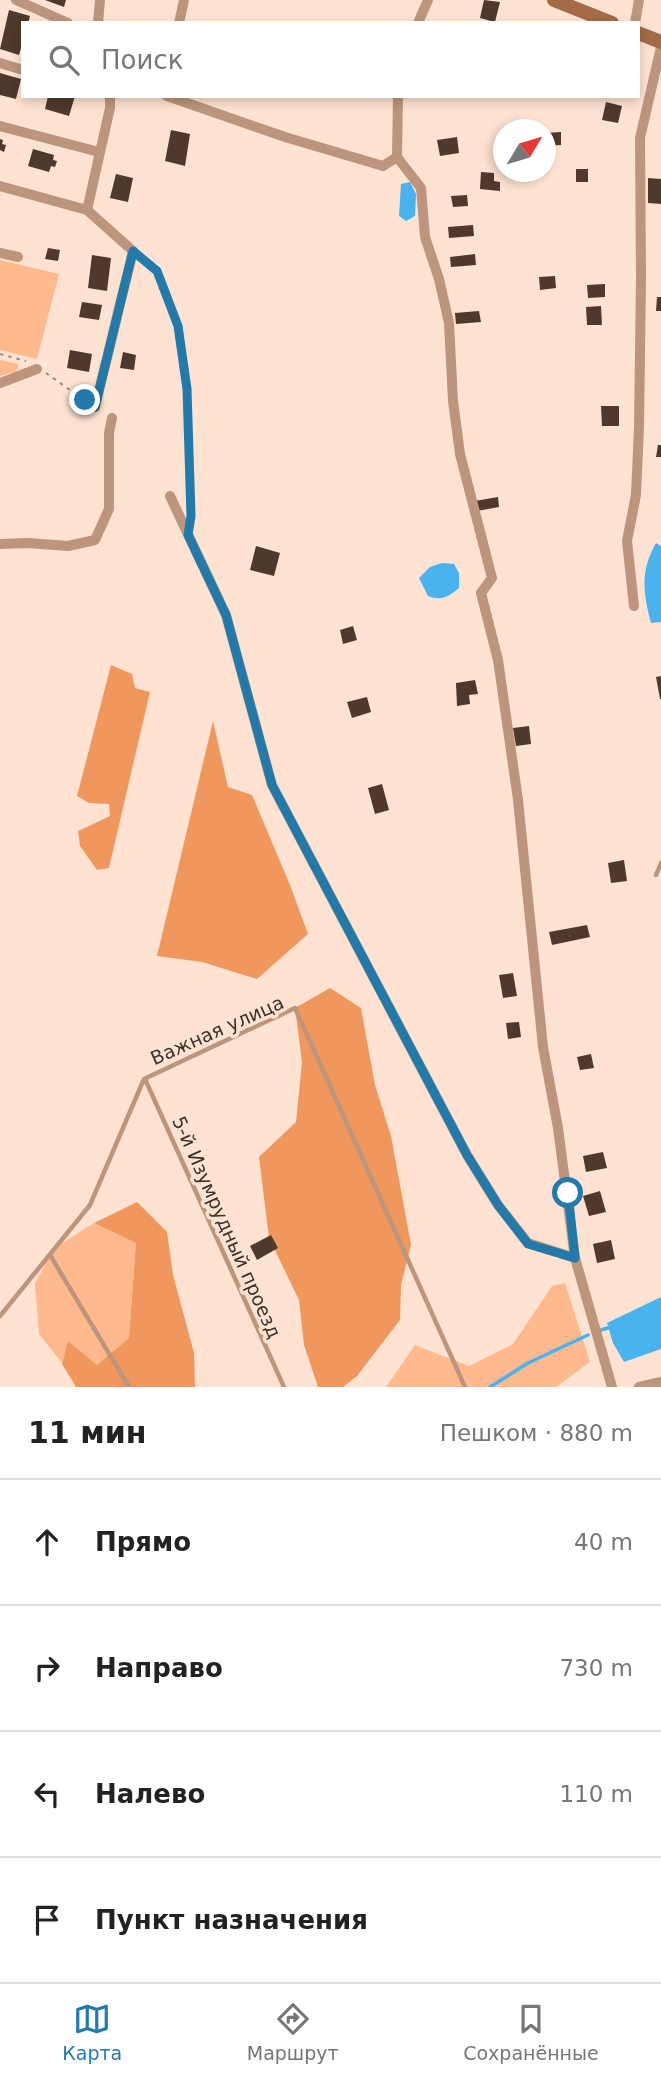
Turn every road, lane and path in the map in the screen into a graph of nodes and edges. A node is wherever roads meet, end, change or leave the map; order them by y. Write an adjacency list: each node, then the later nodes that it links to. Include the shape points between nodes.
1 (16, 0): 7 (street)
2 (100, 0): 8 (street)
3 (184, 0): 9 (street)
4 (428, 0): 10 (street)
5 (554, 0): 11 (street)
6 (639, 0): 12 (street)
7 (63, 21)
8 (98, 21)
9 (179, 21)
10 (419, 21)
11 (607, 21)
12 (635, 21)
13 (640, 34): 14 (street)
14 (661, 44): 36 (street, via 640,138 639,427 636,495 627,541)
15 (0, 63): 16 (street)
16 (21, 68)
17 (110, 98): 21 (street)
18 (173, 98): 22 (street, via 383,166)
19 (398, 98): 22 (street)
20 (0, 126): 21 (street)
21 (99, 152): 24 (street)
22 (397, 158): 41 (street, via 421,188 425,237 449,323 460,454 492,578 481,593 498,660 518,800 544,1047)
23 (0, 186): 24 (street)
24 (87, 210): 25 (street)
25 (133, 251): 31 (street); 34 (path, via 157,271 178,326 187,389)
26 (0, 253): 27 (street)
27 (18, 257)
28 (0, 354): 29 (path, via 25,360)
29 (37, 369): 30 (street); 31 (path)
30 (0, 383)
31 (95, 407)
32 (112, 418): 35 (street, via 109,509 95,540 68,546)
33 (170, 496): 34 (street)
34 (188, 535): 41 (street, via 226,615 272,785 467,1155 528,1244)
35 (0, 544)
36 (634, 606)
37 (661, 863): 38 (lane)
38 (656, 875)
39 (144, 1079): 40 (lane, Важная улица, via 90,1205); 45 (lane, 5-й Изумрудный проезд); 46 (lane, Важная улица, via 295,1008)
40 (50, 1255): 42 (lane, Важная улица); 44 (lane)
41 (575, 1258): 47 (street)
42 (0, 1316)
43 (661, 1382): 48 (street)
44 (129, 1387)
45 (284, 1387)
46 (465, 1387)
47 (612, 1387)
48 (639, 1387)

